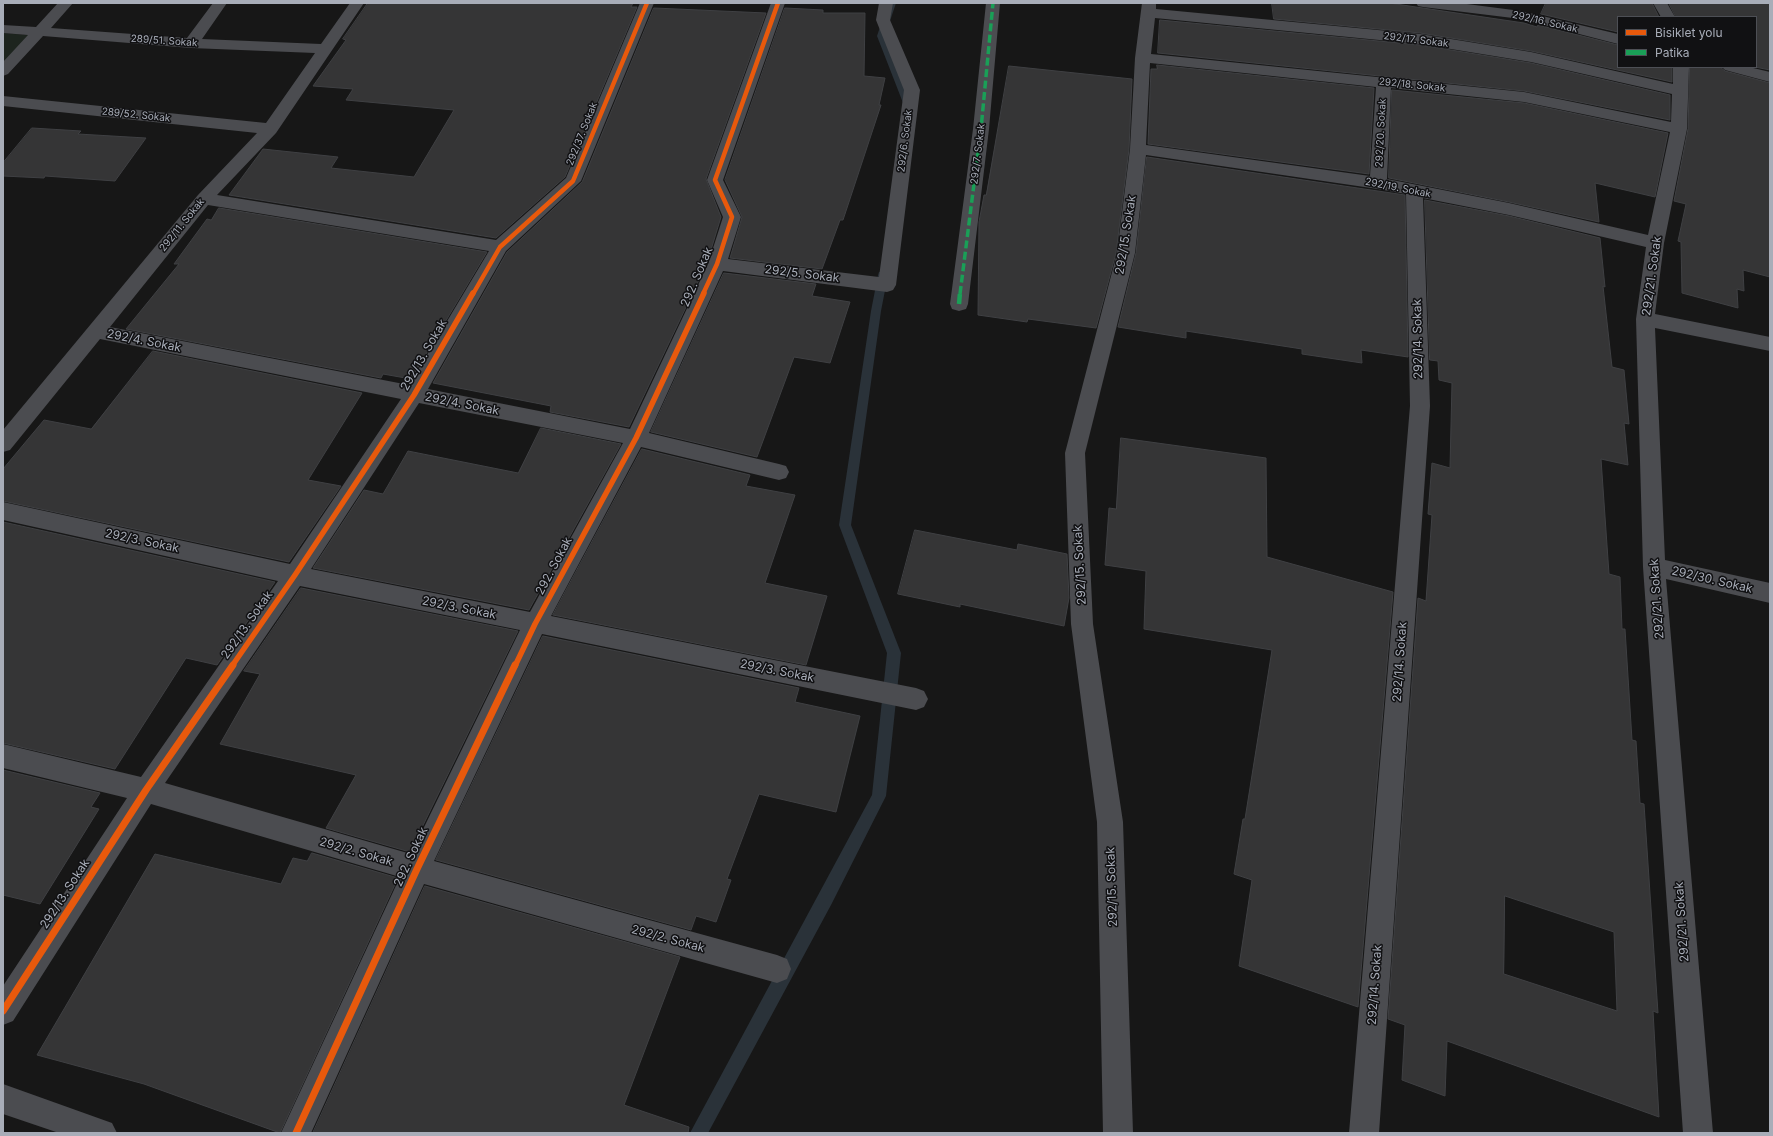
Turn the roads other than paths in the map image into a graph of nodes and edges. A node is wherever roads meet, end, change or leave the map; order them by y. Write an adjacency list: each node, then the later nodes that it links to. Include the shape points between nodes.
1 (66, 3): 13 (street)
2 (220, 3): 15 (street)
3 (357, 3): 16 (street, 292/11. Sokak)
4 (646, 3): 32 (street, 292/37. Sokak, via 574,181)
5 (778, 3): 33 (street, 292. Sokak, via 715,180 732,217)
6 (886, 3): 34 (street, 292/6. Sokak, via 883,20 912,90)
7 (993, 3): 35 (street, 292/7. Sokak)
8 (1423, 3): 14 (street, 292/16. Sokak, via 1521,15)
9 (1660, 3): 11 (street)
10 (1148, 8): 17 (street, 292/15. Sokak); 23 (street, 292/17. Sokak, via 1420,39 1531,58)
11 (1667, 16)
12 (3, 29): 13 (street, 289/51. Sokak)
13 (40, 32): 15 (street, 289/51. Sokak); 20 (street)
14 (1617, 39)
15 (191, 43): 16 (street, 289/51. Sokak)
16 (326, 49): 25 (street, 292/11. Sokak)
17 (1143, 58): 22 (street, 292/18. Sokak); 27 (street, 292/15. Sokak)
18 (1681, 68): 23 (street, 292/21. Sokak)
19 (1734, 68): 21 (street)
20 (3, 71)
21 (1770, 76)
22 (1384, 82): 26 (street, 292/18. Sokak, via 1524,97); 28 (street, 292/20. Sokak)
23 (1680, 90): 26 (street, 292/21. Sokak)
24 (3, 101): 25 (street, 289/52. Sokak)
25 (270, 129): 30 (street, 292/11. Sokak)
26 (1679, 129): 31 (street, 292/21. Sokak)
27 (1138, 149): 28 (street, 292/19. Sokak); 57 (street, 292/15. Sokak, via 1126,253 1075,454 1082,624 1110,822)
28 (1378, 183): 29 (street, 292/19. Sokak)
29 (1414, 190): 31 (street, 292/19. Sokak); 58 (street, 292/14. Sokak, via 1420,406)
30 (204, 199): 32 (street); 37 (street, 292/11. Sokak)
31 (1655, 243): 36 (street, 292/21. Sokak)
32 (500, 247): 39 (street, 292/13. Sokak)
33 (717, 264): 34 (street, 292/5. Sokak); 40 (street, 292. Sokak)
34 (887, 285)
35 (960, 304)
36 (1645, 319): 38 (street); 44 (street, 292/21. Sokak)
37 (96, 331): 39 (street, 292/4. Sokak); 41 (street, 292/11. Sokak)
38 (1770, 344)
39 (414, 395): 40 (street, 292/4. Sokak); 45 (street, 292/13. Sokak)
40 (636, 438): 42 (street, 292/4. Sokak); 47 (street, 292. Sokak)
41 (3, 444)
42 (779, 472)
43 (3, 511): 45 (street, 292/3. Sokak)
44 (1654, 566): 46 (street, 292/30. Sokak); 59 (street, 292/21. Sokak)
45 (296, 575): 47 (street, 292/3. Sokak); 50 (street, 292/13. Sokak)
46 (1770, 593)
47 (535, 624): 48 (street, 292/3. Sokak); 51 (street, 292. Sokak)
48 (916, 699)
49 (3, 756): 50 (street, 292/2. Sokak)
50 (146, 790): 51 (street, 292/2. Sokak); 53 (street, 292/13. Sokak)
51 (416, 870): 52 (street, 292/2. Sokak); 56 (street, 292. Sokak)
52 (777, 969)
53 (3, 1011)
54 (3, 1099): 55 (street)
55 (102, 1133)
56 (296, 1133)
57 (1118, 1133)
58 (1364, 1133)
59 (1698, 1133)

